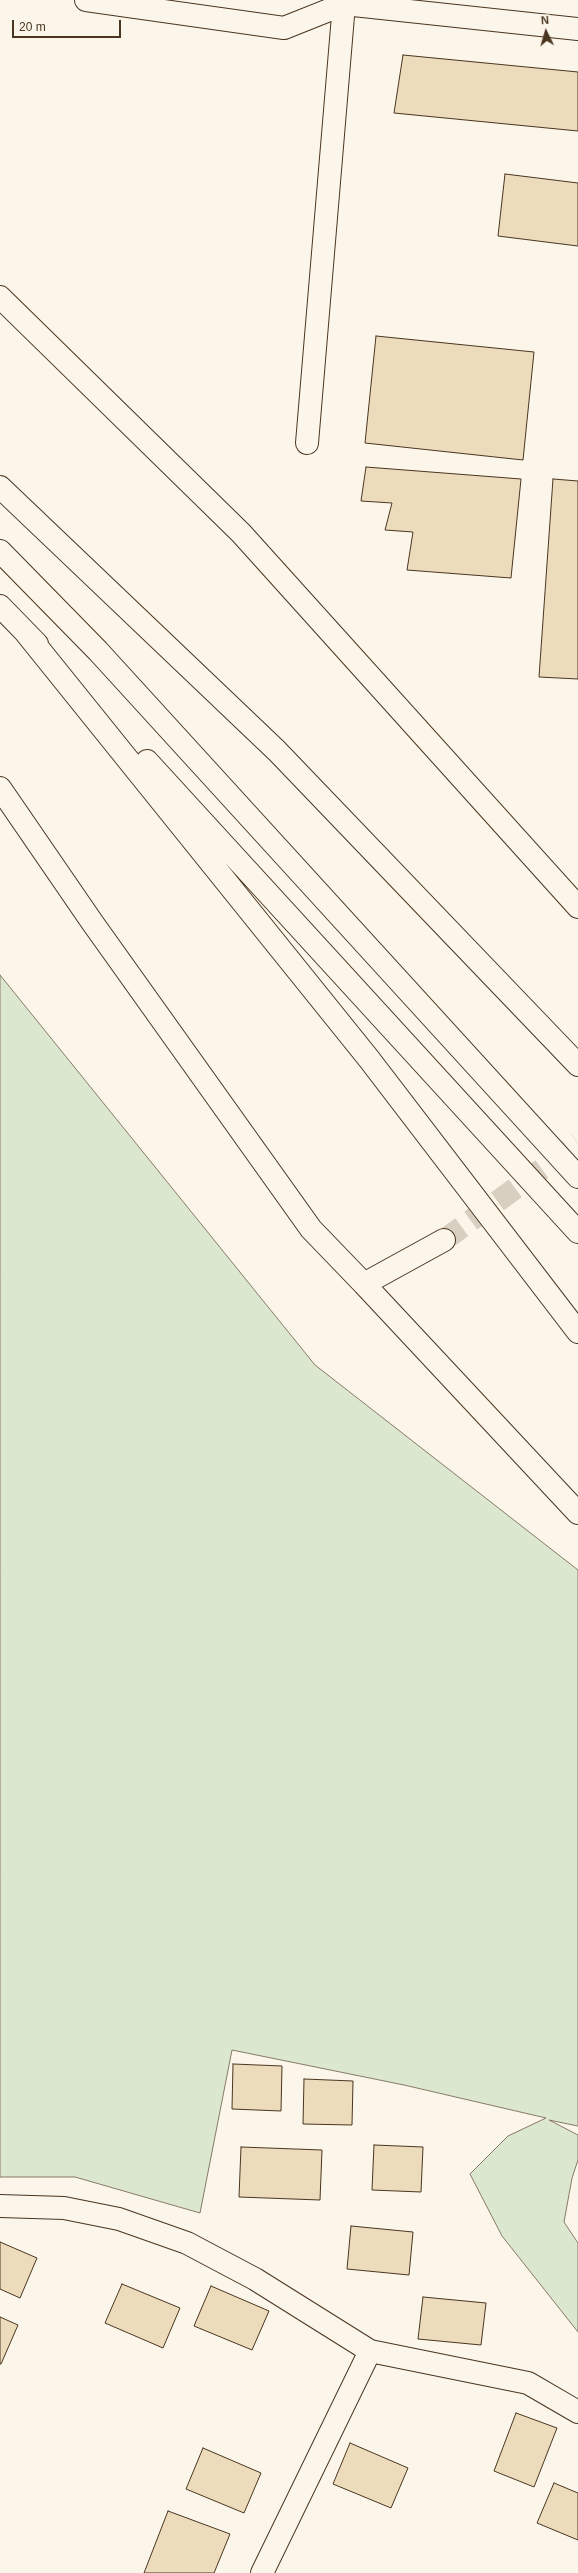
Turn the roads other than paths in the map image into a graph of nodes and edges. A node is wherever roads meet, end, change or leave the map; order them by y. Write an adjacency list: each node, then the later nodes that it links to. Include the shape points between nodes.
1 (86, 0): 2 (main road, via 284,28)
2 (344, 4): 3 (main road); 5 (main road)
3 (578, 29)
4 (0, 296): 11 (main road, via 241,533)
5 (307, 443)
6 (0, 487): 12 (main road, via 277,751)
7 (0, 551): 13 (main road, via 98,651)
8 (0, 606): 9 (main road)
9 (26, 633): 14 (main road, via 68,675); 17 (main road, via 369,1059)
10 (0, 788): 16 (main road, via 92,922 311,1228)
11 (578, 907)
12 (578, 1065)
13 (578, 1177)
14 (578, 1232)
15 (444, 1240): 16 (main road)
16 (364, 1284): 18 (main road)
17 (578, 1332)
18 (578, 1513)
19 (0, 2206): 20 (main road, via 64,2208 119,2219 187,2243 255,2279)
20 (370, 2352): 21 (main road, via 528,2383); 22 (main road)
21 (578, 2412)
22 (262, 2573)

